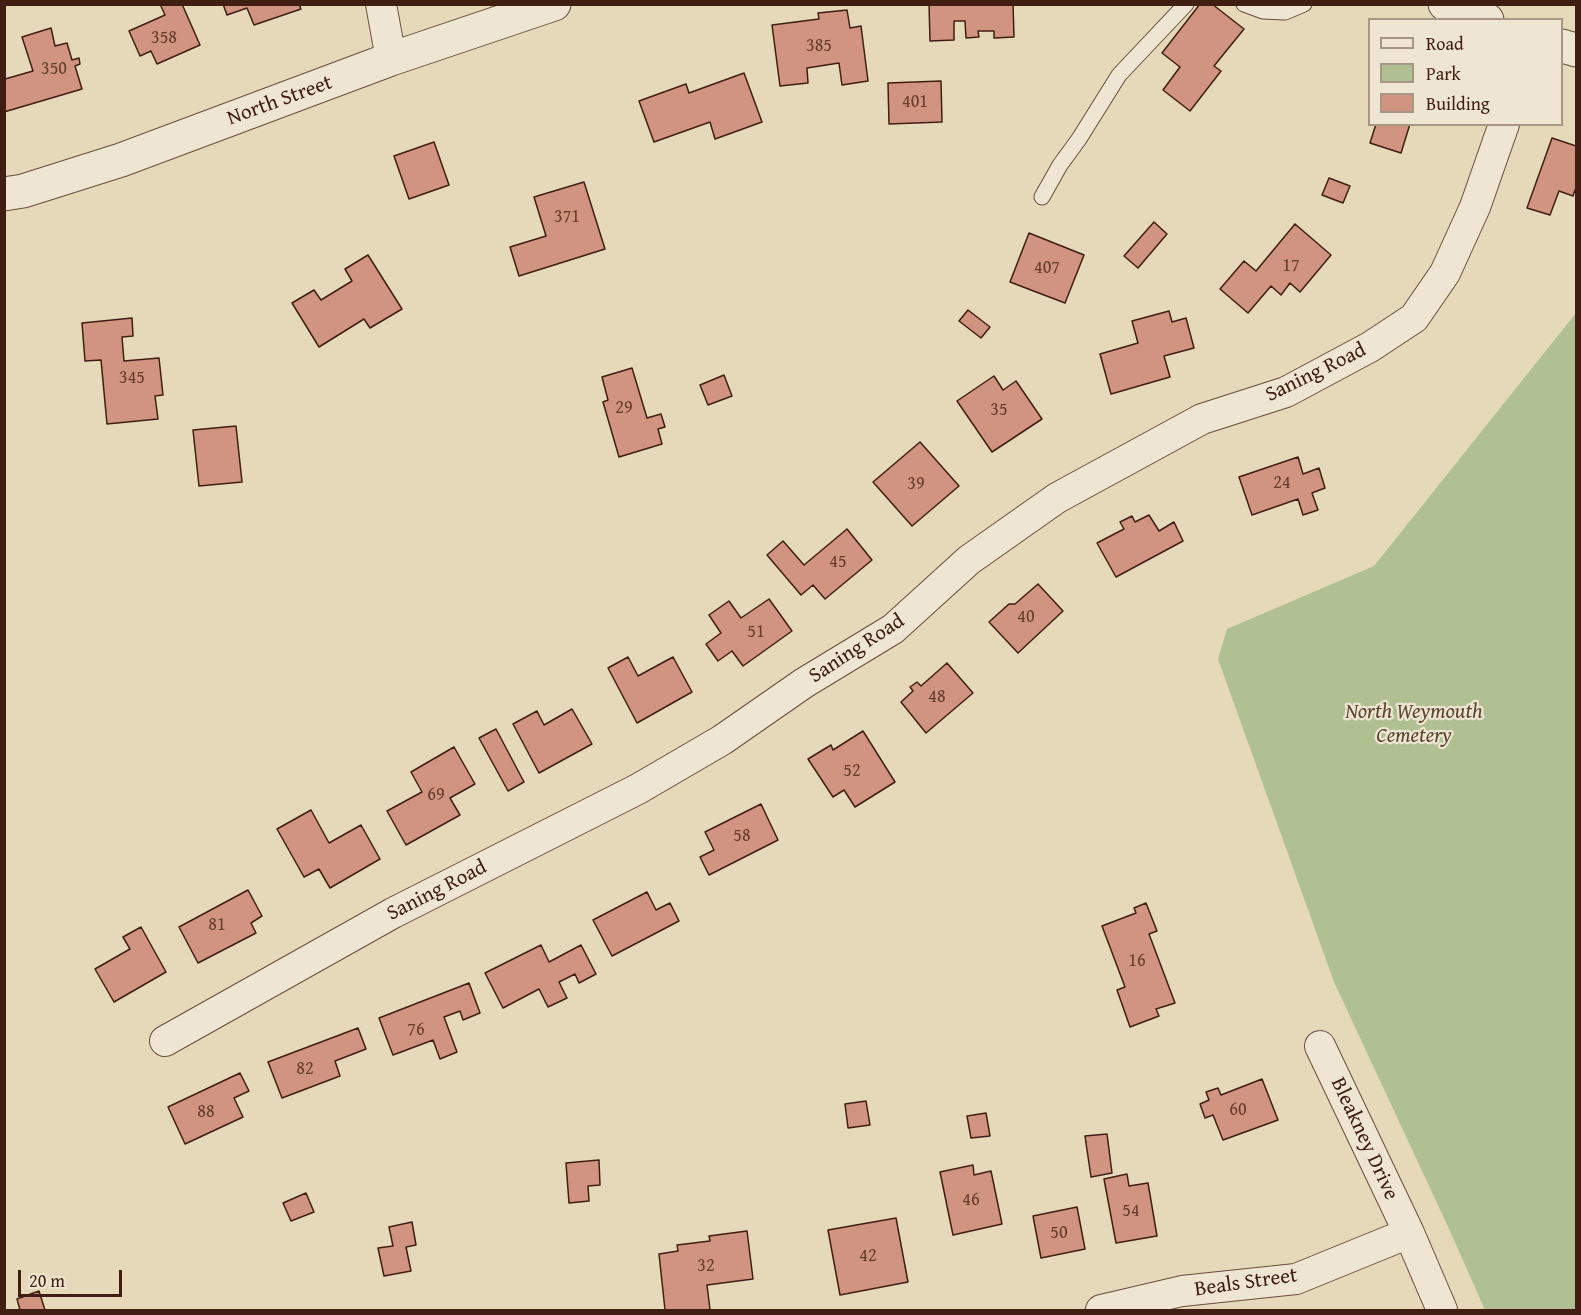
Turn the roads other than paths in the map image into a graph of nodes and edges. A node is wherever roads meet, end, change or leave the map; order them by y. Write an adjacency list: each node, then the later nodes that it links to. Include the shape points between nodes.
1 (381, 4): 8 (street)
2 (554, 4): 8 (street, North Street)
3 (1186, 4): 11 (lane, via 1119,75)
4 (1244, 4): 5 (lane, via 1263,11 1285,12)
5 (1304, 4)
6 (1445, 4): 7 (street)
7 (1481, 18)
8 (391, 60): 10 (street, North Street, via 121,160)
9 (1503, 126): 12 (street, Saning Road, via 1475,207 1445,273 1414,318 1370,347 1286,392 1202,419 1057,498 969,560 893,629 804,683 722,740 639,789 393,913)
10 (11, 196)
11 (1042, 197)
12 (165, 1041)
13 (1320, 1046): 14 (street, Bleakney Drive)
14 (1408, 1233): 15 (street, Beals Street, via 1296,1279 1182,1291); 16 (street)
15 (1101, 1311)
16 (1442, 1311)

